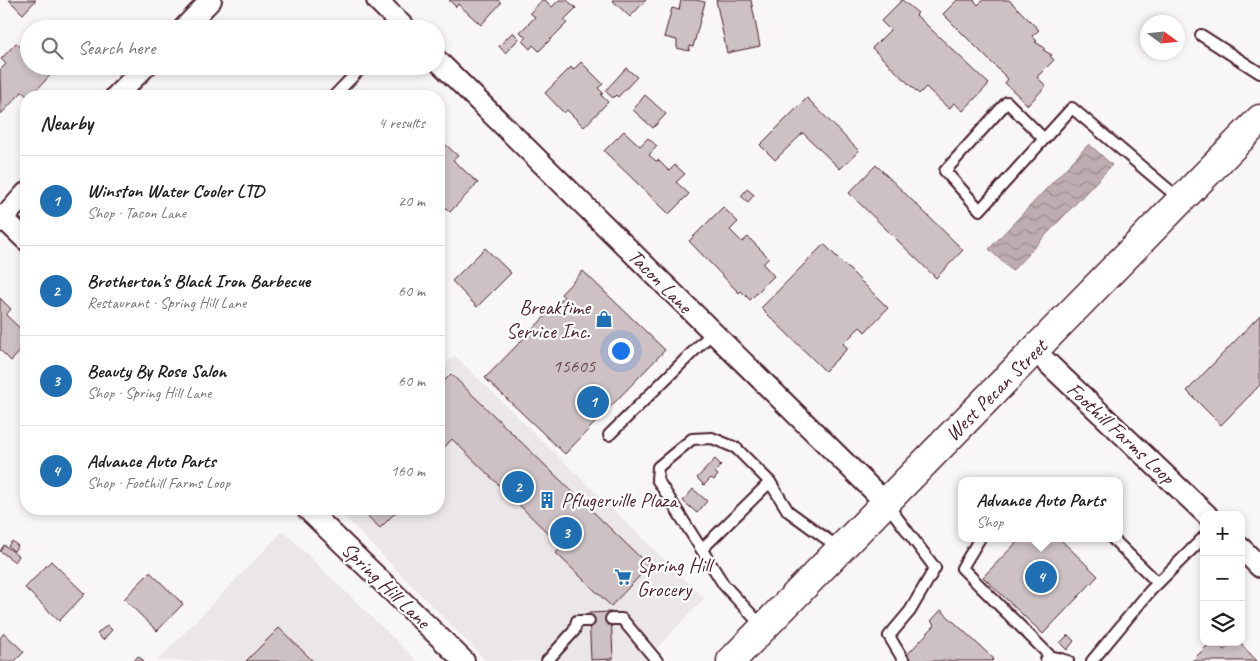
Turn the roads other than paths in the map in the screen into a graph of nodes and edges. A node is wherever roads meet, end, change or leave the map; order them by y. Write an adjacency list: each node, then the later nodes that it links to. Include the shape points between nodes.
1 (211, 0): 3 (street)
2 (377, 0): 4 (street)
3 (192, 20)
4 (395, 20)
5 (1201, 35): 7 (lane)
6 (445, 68): 18 (street, Tacon Lane)
7 (1260, 73)
8 (137, 75): 10 (street)
9 (354, 75): 11 (lane)
10 (122, 90)
11 (340, 90)
12 (1258, 124): 15 (main road, West Pecan Street)
13 (1044, 139): 13 (lane, via 980,210 945,171 1007,102); 15 (lane, via 1072,108)
14 (20, 199): 16 (street)
15 (1182, 200): 19 (main road, West Pecan Street)
16 (1, 218): 17 (street)
17 (20, 235)
18 (712, 333): 20 (lane); 22 (street, Tacon Lane)
19 (1035, 351): 22 (main road, West Pecan Street); 23 (street, Foothill Farms Loop)
20 (609, 435)
21 (770, 482): 28 (lane); 28 (lane, via 736,448 712,438 692,439 658,467 657,479); 29 (lane, via 788,511)
22 (885, 502): 29 (main road, West Pecan Street); 41 (lane, via 935,568 910,611 889,636)
23 (1203, 511)
24 (313, 515): 38 (street, Spring Hill Lane)
25 (1200, 541): 32 (lane)
26 (978, 542): 37 (lane, via 962,568)
27 (1116, 542): 32 (lane)
28 (702, 549): 35 (lane, via 724,584)
29 (839, 549): 35 (main road, West Pecan Street)
30 (1245, 552): 31 (street)
31 (1260, 566)
32 (1158, 583): 43 (lane)
33 (611, 619): 40 (lane, via 622,619)
34 (589, 621): 39 (lane, via 577,621 574,631)
35 (763, 627): 36 (main road, West Pecan Street)
36 (739, 656)
37 (1048, 659): 42 (lane)
38 (464, 661)
39 (547, 661)
40 (657, 661)
41 (904, 661)
42 (1068, 661)
43 (1092, 661)

